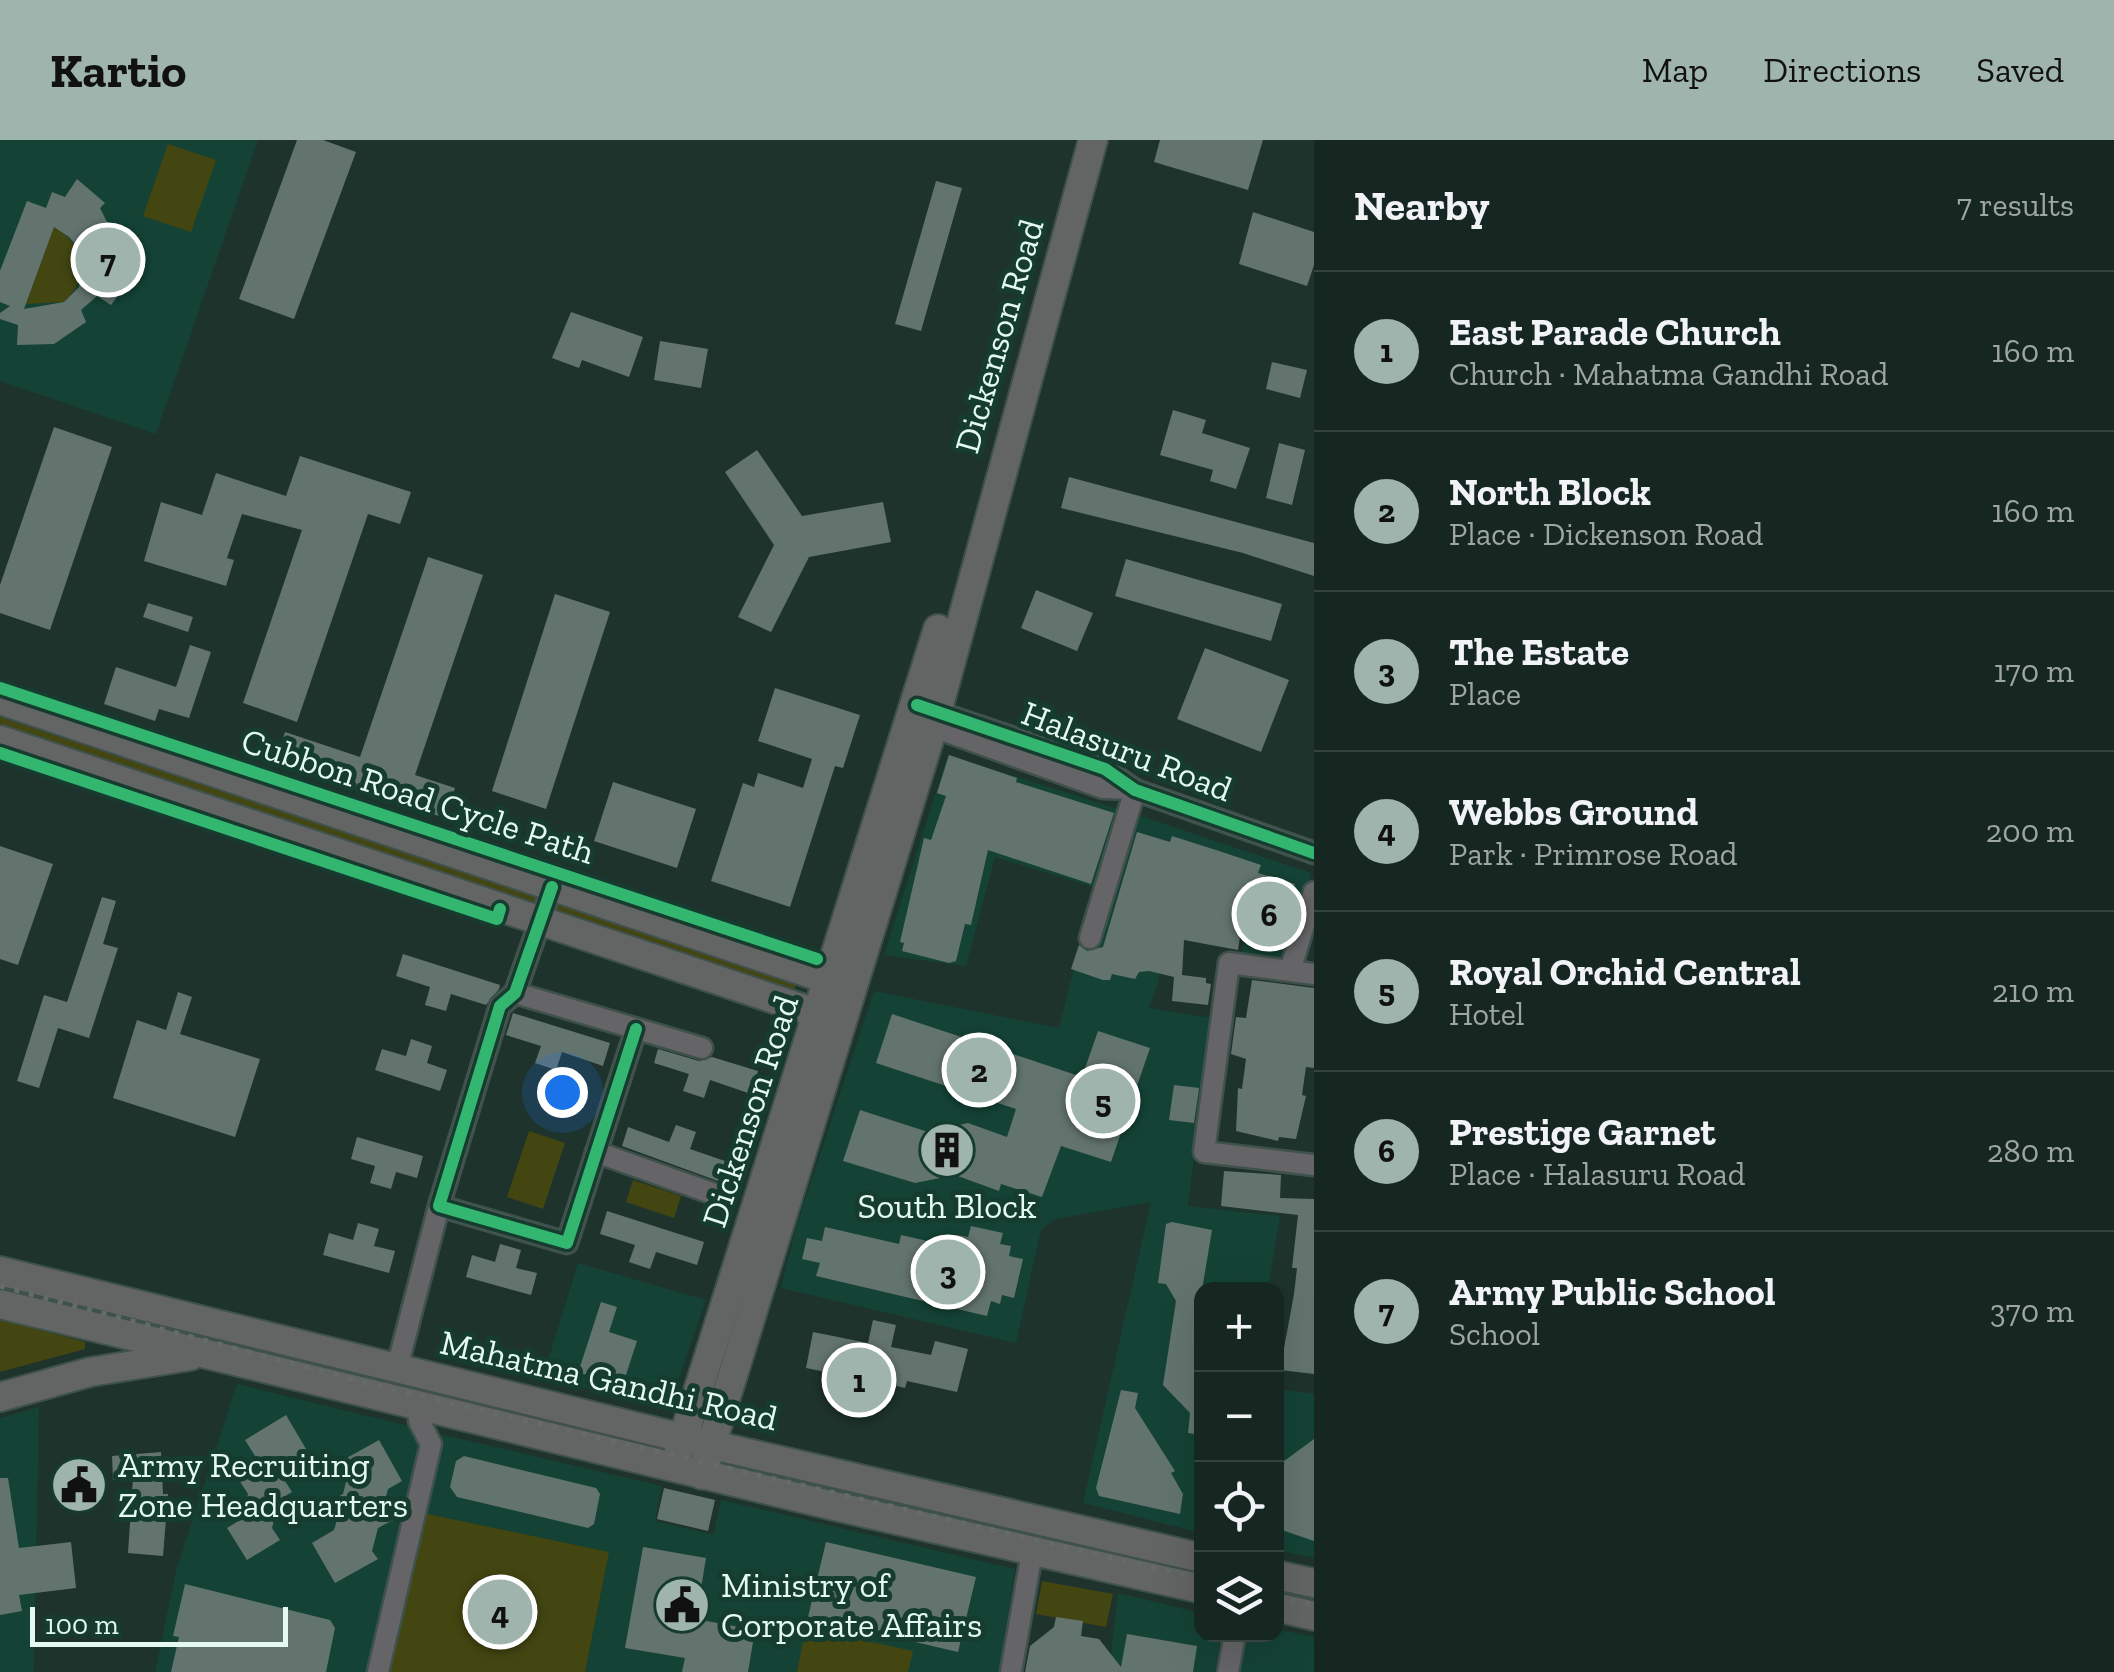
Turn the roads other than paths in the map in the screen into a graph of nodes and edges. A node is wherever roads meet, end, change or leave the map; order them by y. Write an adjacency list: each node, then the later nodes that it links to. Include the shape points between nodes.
1 (1076, 140): 4 (main road, Dickenson Road)
2 (1093, 140): 4 (main road, Dickenson Road)
3 (0, 700): 6 (main road)
4 (925, 716): 8 (street, Halasuru Road, via 1103,788); 16 (main road, Dickenson Road)
5 (0, 740): 7 (main road)
6 (131, 744): 7 (main road); 10 (main road)
7 (119, 780): 12 (main road)
8 (1135, 790): 9 (street, Halasuru Road); 13 (street)
9 (1314, 853)
10 (552, 887): 12 (street); 16 (main road)
11 (1314, 892): 14 (street)
12 (538, 921): 17 (street); 18 (main road)
13 (1090, 938)
14 (1290, 971): 15 (street); 22 (street, via 1229,963 1204,1152)
15 (1314, 974)
16 (842, 985): 18 (main road, Dickenson Road)
17 (515, 993): 19 (street); 24 (street, via 500,1006)
18 (832, 1018): 31 (main road, Dickenson Road)
19 (636, 1029): 20 (street); 21 (street)
20 (702, 1048)
21 (596, 1152): 23 (street); 24 (street, via 566,1243)
22 (1314, 1166)
23 (717, 1195)
24 (439, 1206): 28 (street)
25 (0, 1271): 28 (main road, Mahatma Gandhi Road)
26 (0, 1304): 27 (main road, Mahatma Gandhi Road)
27 (201, 1354): 29 (main road, via 90,1372); 30 (main road, Mahatma Gandhi Road)
28 (397, 1368): 31 (main road, Mahatma Gandhi Road)
29 (0, 1397)
30 (419, 1405): 32 (main road, Mahatma Gandhi Road); 42 (street, via 431,1444)
31 (696, 1441): 32 (main road, Dickenson Road); 33 (main road, Dickenson Road); 35 (main road, Mahatma Gandhi Road)
32 (674, 1467): 33 (main road, Mahatma Gandhi Road)
33 (702, 1474): 34 (main road, Mahatma Gandhi Road)
34 (1032, 1552): 38 (main road, Mahatma Gandhi Road); 43 (street)
35 (1194, 1556)
36 (1284, 1577): 37 (main road)
37 (1314, 1584)
38 (1194, 1587)
39 (1284, 1609): 40 (main road)
40 (1314, 1616)
41 (1234, 1642): 44 (street)
42 (378, 1672)
43 (1011, 1672)
44 (1228, 1672)

